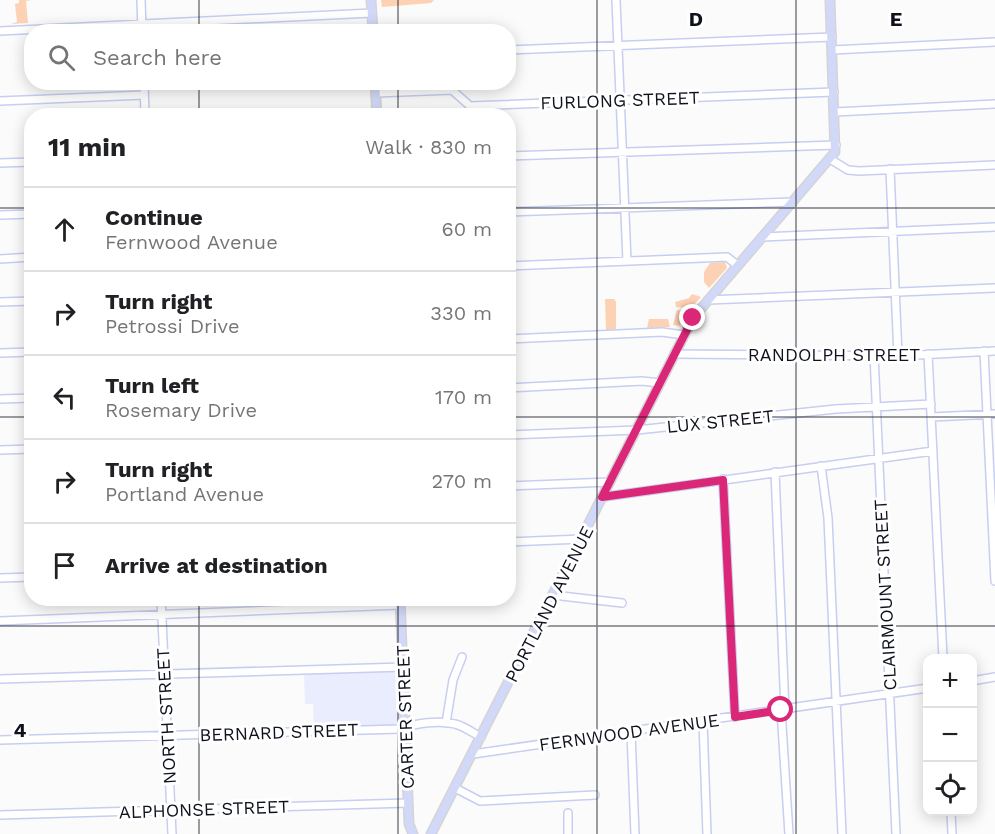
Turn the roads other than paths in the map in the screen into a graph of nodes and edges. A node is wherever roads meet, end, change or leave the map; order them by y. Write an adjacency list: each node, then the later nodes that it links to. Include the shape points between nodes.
1 (141, 0): 6 (street)
2 (371, 0): 5 (main road)
3 (616, 0): 13 (street)
4 (830, 0): 11 (main road, PORTLAND AVENUE)
5 (372, 13): 7 (street); 8 (main road)
6 (142, 24)
7 (203, 24)
8 (373, 24)
9 (24, 30): 10 (street)
10 (0, 31)
11 (832, 38): 13 (street); 15 (main road, PORTLAND AVENUE)
12 (995, 42): 15 (street)
13 (618, 46): 14 (street); 21 (street)
14 (516, 50)
15 (832, 50): 18 (main road, PORTLAND AVENUE)
16 (144, 90): 20 (street)
17 (376, 90): 19 (main road)
18 (834, 92): 21 (street, FURLONG STREET); 26 (main road, PORTLAND AVENUE)
19 (376, 93): 21 (street, FURLONG STREET, via 452,90 470,106); 25 (main road)
20 (144, 95): 22 (street); 24 (street)
21 (620, 100): 28 (street)
22 (0, 101)
23 (995, 104): 26 (street)
24 (145, 108)
25 (377, 108)
26 (835, 112): 27 (main road, PORTLAND AVENUE)
27 (836, 145): 28 (street); 30 (main road, PORTLAND AVENUE)
28 (622, 152): 29 (street); 36 (street)
29 (516, 156)
30 (830, 159): 34 (street, via 848,170); 35 (main road, PORTLAND AVENUE)
31 (24, 162): 32 (street)
32 (0, 163)
33 (995, 165): 34 (street)
34 (890, 169): 41 (street)
35 (793, 202): 36 (street); 42 (main road, PORTLAND AVENUE)
36 (625, 208): 37 (street); 45 (street)
37 (516, 212)
38 (24, 214): 39 (street)
39 (0, 215)
40 (995, 227): 41 (street)
41 (893, 232): 42 (street); 49 (street)
42 (762, 237): 46 (main road, PORTLAND AVENUE)
43 (24, 258): 44 (street)
44 (0, 259)
45 (627, 261): 46 (street, via 727,257); 47 (street)
46 (737, 265): 50 (main road, PORTLAND AVENUE)
47 (516, 267)
48 (995, 288): 49 (street)
49 (896, 293): 50 (street); 62 (street)
50 (708, 300): 53 (main road, PORTLAND AVENUE)
51 (24, 301): 52 (street)
52 (0, 302)
53 (684, 335): 54 (street, via 662,332); 59 (main road, PORTLAND AVENUE)
54 (516, 339)
55 (984, 351): 56 (street, RANDOLPH STREET); 60 (street, RANDOLPH STREET); 69 (street)
56 (995, 351)
57 (0, 352): 58 (street)
58 (24, 352)
59 (674, 354): 61 (street, RANDOLPH STREET); 63 (main road, PORTLAND AVENUE)
60 (928, 354): 62 (street, RANDOLPH STREET); 67 (street)
61 (874, 355): 62 (street, RANDOLPH STREET); 68 (street, CLAIRMOUNT STREET)
62 (898, 356)
63 (660, 383): 64 (street); 71 (main road, PORTLAND AVENUE)
64 (516, 388)
65 (24, 398): 66 (street)
66 (0, 399)
67 (931, 404): 68 (street, LUX STREET); 70 (street)
68 (876, 407): 71 (street, LUX STREET); 76 (street, CLAIRMOUNT STREET)
69 (991, 414): 70 (street); 87 (street)
70 (931, 417): 75 (street)
71 (637, 430): 72 (street, LUX STREET); 80 (main road, PORTLAND AVENUE)
72 (516, 435)
73 (24, 449): 74 (street)
74 (0, 450)
75 (933, 451): 76 (street); 95 (street)
76 (879, 458): 77 (street); 103 (street, CLAIRMOUNT STREET)
77 (821, 466): 78 (street); 104 (street, via 828,518)
78 (775, 472): 79 (street); 105 (street)
79 (723, 480): 82 (street); 106 (street)
80 (610, 482): 81 (street); 82 (main road, PORTLAND AVENUE)
81 (516, 486)
82 (602, 497): 83 (main road, PORTLAND AVENUE)
83 (582, 539): 84 (street); 88 (main road, PORTLAND AVENUE)
84 (516, 542)
85 (24, 577): 86 (street)
86 (0, 578)
87 (995, 581)
88 (553, 595): 89 (street); 112 (main road, PORTLAND AVENUE)
89 (621, 603)
90 (161, 606): 93 (street, NORTH STREET)
91 (320, 606): 93 (street)
92 (400, 606): 97 (main road, CARTER STREET)
93 (161, 614): 94 (street); 98 (street, NORTH STREET)
94 (0, 621)
95 (943, 654)
96 (462, 657): 108 (street, via 453,680)
97 (403, 667): 98 (street); 109 (main road, CARTER STREET)
98 (164, 674): 100 (street); 111 (street, NORTH STREET)
99 (995, 677): 101 (street)
100 (0, 679)
101 (977, 680)
102 (923, 689): 103 (street, FERNWOOD AVENUE)
103 (889, 695): 104 (street, FERNWOOD AVENUE); 130 (street, CLAIRMOUNT STREET)
104 (836, 703): 105 (street, FERNWOOD AVENUE); 129 (street)
105 (783, 710): 106 (street, FERNWOOD AVENUE); 128 (street)
106 (735, 717): 107 (street, FERNWOOD AVENUE)
107 (703, 721): 110 (street, FERNWOOD AVENUE); 127 (street)
108 (446, 723): 109 (street, BERNARD STREET); 112 (street, BERNARD STREET)
109 (406, 727): 111 (street, BERNARD STREET); 118 (main road, CARTER STREET)
110 (631, 732): 114 (street, FERNWOOD AVENUE); 126 (street)
111 (167, 735): 113 (street, BERNARD STREET); 119 (street, NORTH STREET)
112 (481, 737): 114 (main road, PORTLAND AVENUE)
113 (0, 740)
114 (473, 754): 115 (main road, PORTLAND AVENUE)
115 (455, 788): 117 (street, via 480,801); 124 (main road, PORTLAND AVENUE)
116 (595, 795): 117 (street)
117 (567, 797): 125 (street)
118 (408, 803): 119 (street, ALPHONSE STREET); 123 (main road, CARTER STREET)
119 (171, 810): 120 (street, ALPHONSE STREET); 122 (street, NORTH STREET)
120 (0, 815)
121 (951, 816): 131 (street)
122 (172, 834)
123 (413, 834)
124 (431, 834)
125 (568, 834)
126 (635, 834)
127 (707, 834)
128 (789, 834)
129 (842, 834)
130 (896, 834)
131 (952, 834)

